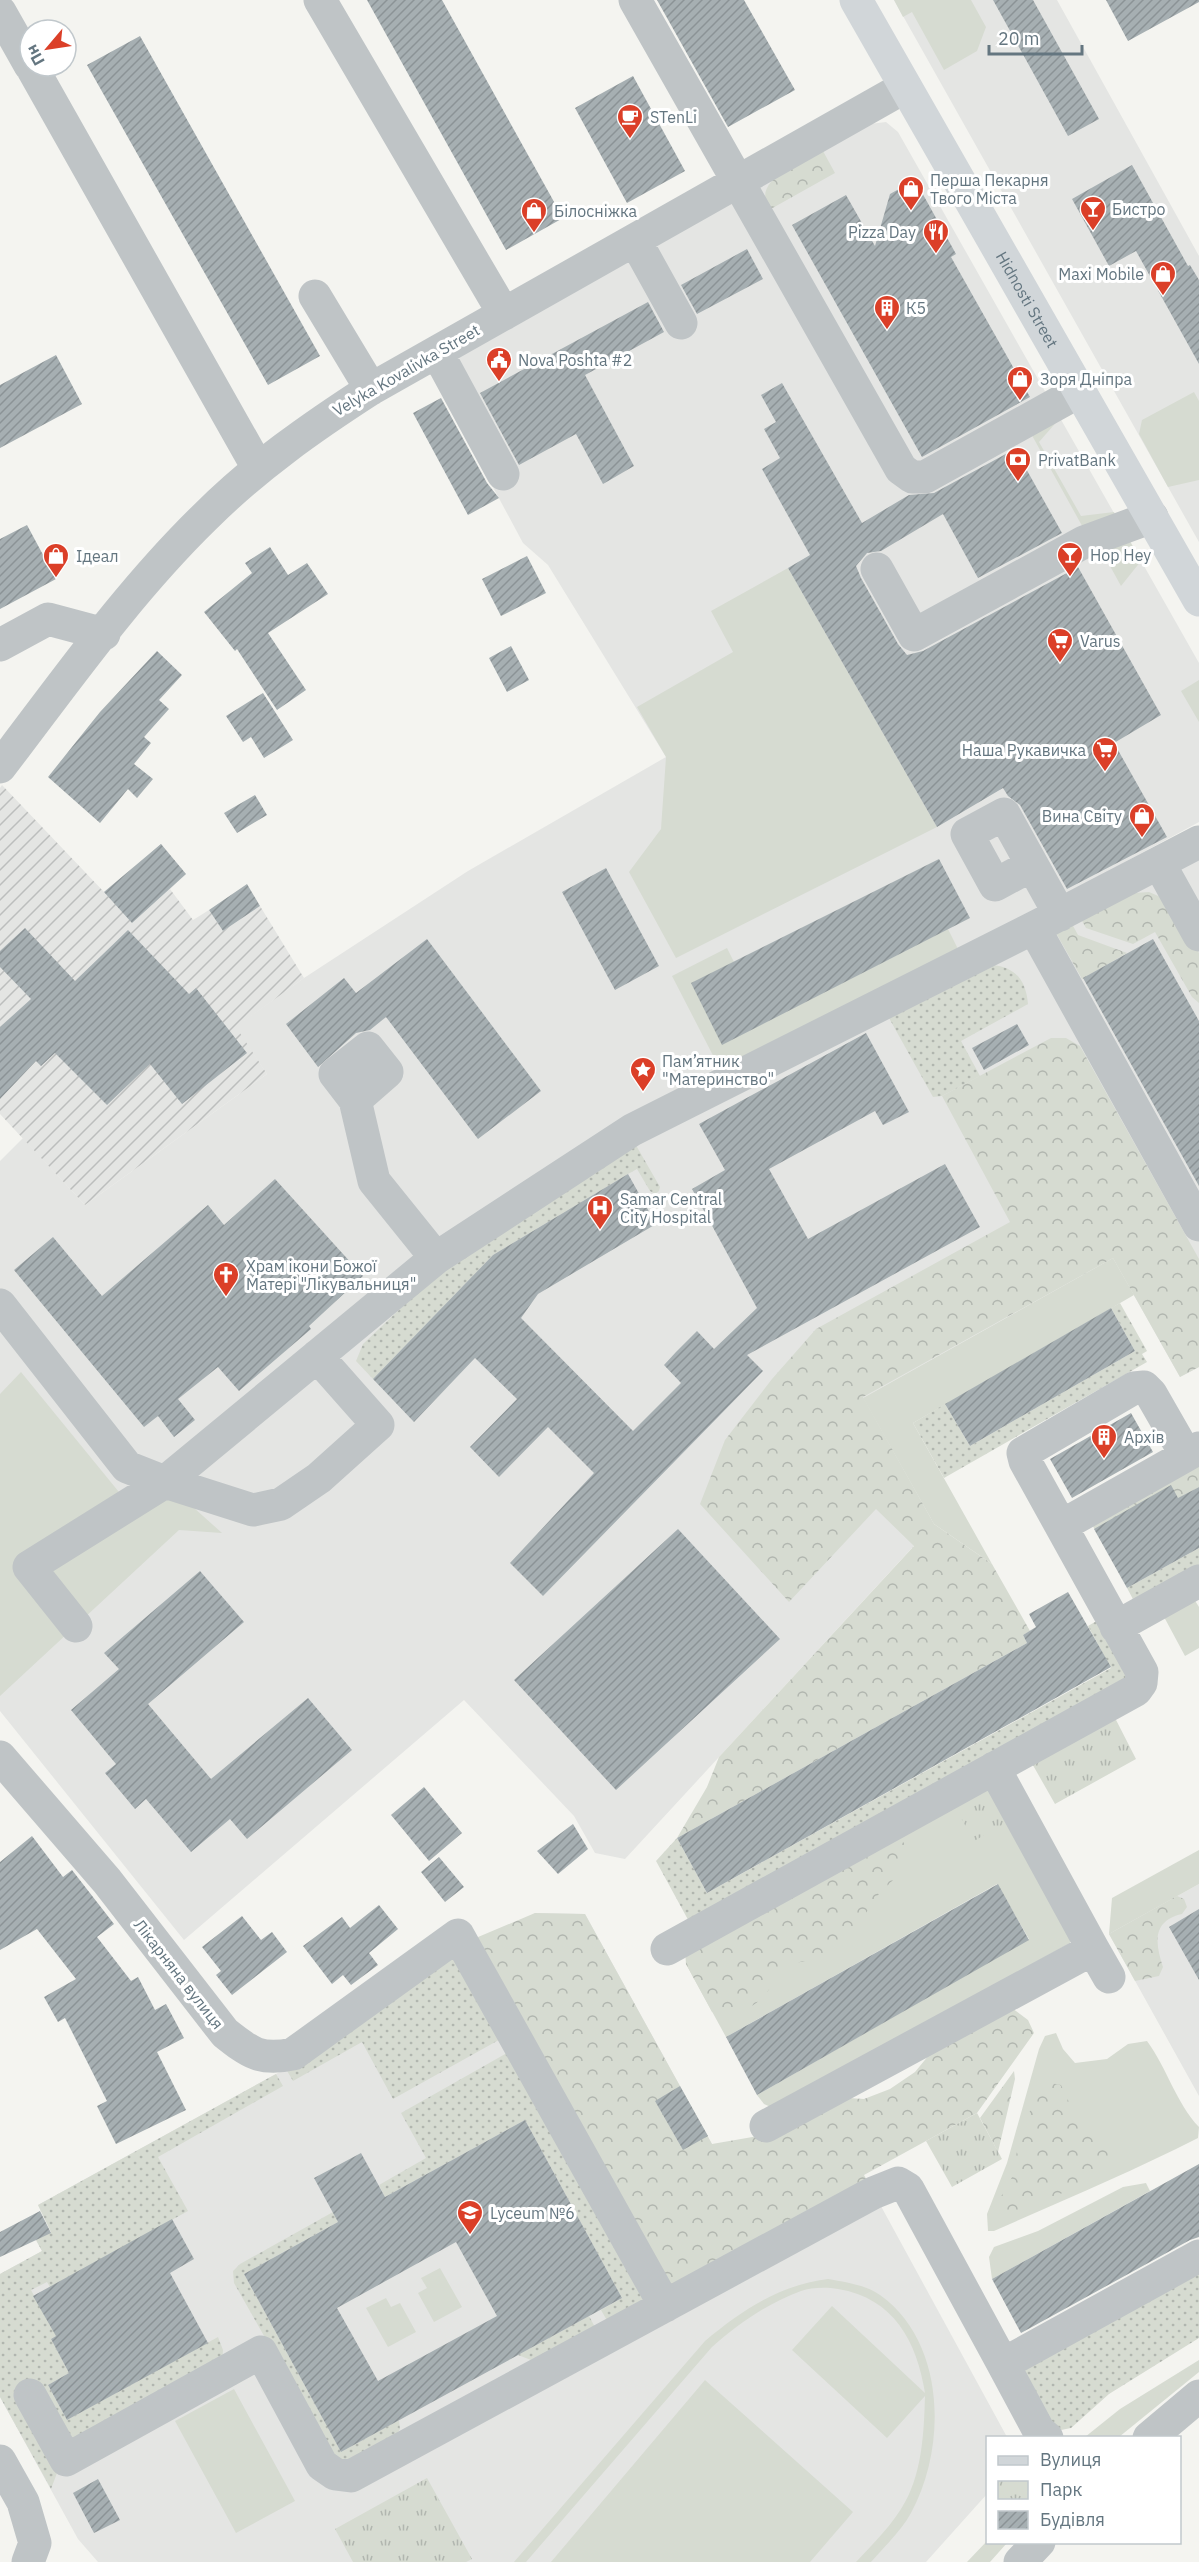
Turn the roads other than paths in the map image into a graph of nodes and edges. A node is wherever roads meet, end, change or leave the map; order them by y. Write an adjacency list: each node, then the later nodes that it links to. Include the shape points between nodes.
1 (320, 0): 11 (street)
2 (635, 0): 8 (street)
3 (856, 0): 7 (main road, Hidnosti Street)
4 (0, 12): 5 (street)
5 (18, 44)
6 (37, 78): 16 (street)
7 (905, 87): 8 (street, Velyka Kovalivka Street); 15 (main road, Hidnosti Street)
8 (739, 181): 9 (street, Velyka Kovalivka Street); 15 (street, via 901,469 912,477 925,477)
9 (635, 240): 11 (street, Velyka Kovalivka Street); 12 (street)
10 (315, 296): 14 (street)
11 (504, 314): 13 (street, Velyka Kovalivka Street)
12 (681, 323)
13 (437, 352): 14 (street, Velyka Kovalivka Street); 17 (street)
14 (371, 389): 16 (street, Velyka Kovalivka Street, via 317,423)
15 (1080, 391): 18 (main road, Hidnosti Street)
16 (258, 468): 21 (street, Velyka Kovalivka Street, via 205,517)
17 (503, 474)
18 (1152, 517): 19 (street, via 1084,542 914,635); 20 (main road, Hidnosti Street)
19 (877, 569)
20 (1199, 600)
21 (104, 634): 22 (street, via 48,619); 23 (street, Velyka Kovalivka Street)
22 (0, 645)
23 (1, 763)
24 (1199, 842): 25 (street)
25 (1159, 863): 27 (street); 28 (street)
26 (1032, 865): 27 (street)
27 (1047, 921): 30 (street); 31 (street, via 632,1130)
28 (1199, 935)
29 (355, 1100): 31 (street, via 374,1181)
30 (1199, 1225)
31 (436, 1258): 33 (street)
32 (0, 1305): 35 (street, via 128,1467)
33 (317, 1356): 35 (street); 35 (street, via 378,1425 319,1478 282,1504 254,1510)
34 (1192, 1452): 36 (street); 36 (street, via 1143,1387 1109,1402 1023,1453)
35 (165, 1482): 38 (street, via 29,1567)
36 (1061, 1526): 39 (street)
37 (1197, 1586): 39 (street)
38 (76, 1626)
39 (1116, 1626): 40 (street, via 1142,1672 1142,1683 1136,1690)
40 (994, 1768): 42 (street); 43 (street)
41 (6, 1776): 47 (street, Лікарняна вулиця, via 107,1881 225,2033 249,2052 273,2059 293,2054 458,1935)
42 (667, 1949)
43 (1093, 1949): 44 (street); 45 (street)
44 (1108, 1977)
45 (766, 2126)
46 (1199, 2256): 48 (street)
47 (665, 2306): 48 (street, via 898,2183 908,2189); 49 (street, via 351,2476 335,2474 322,2465 261,2352 66,2460)
48 (1003, 2364): 51 (street)
49 (30, 2395)
50 (1192, 2410): 52 (street)
51 (1045, 2436)
52 (1152, 2436)
53 (0, 2461): 55 (street, via 23,2502 35,2543)
54 (1037, 2544): 56 (street)
55 (28, 2562)
56 (1020, 2562)

